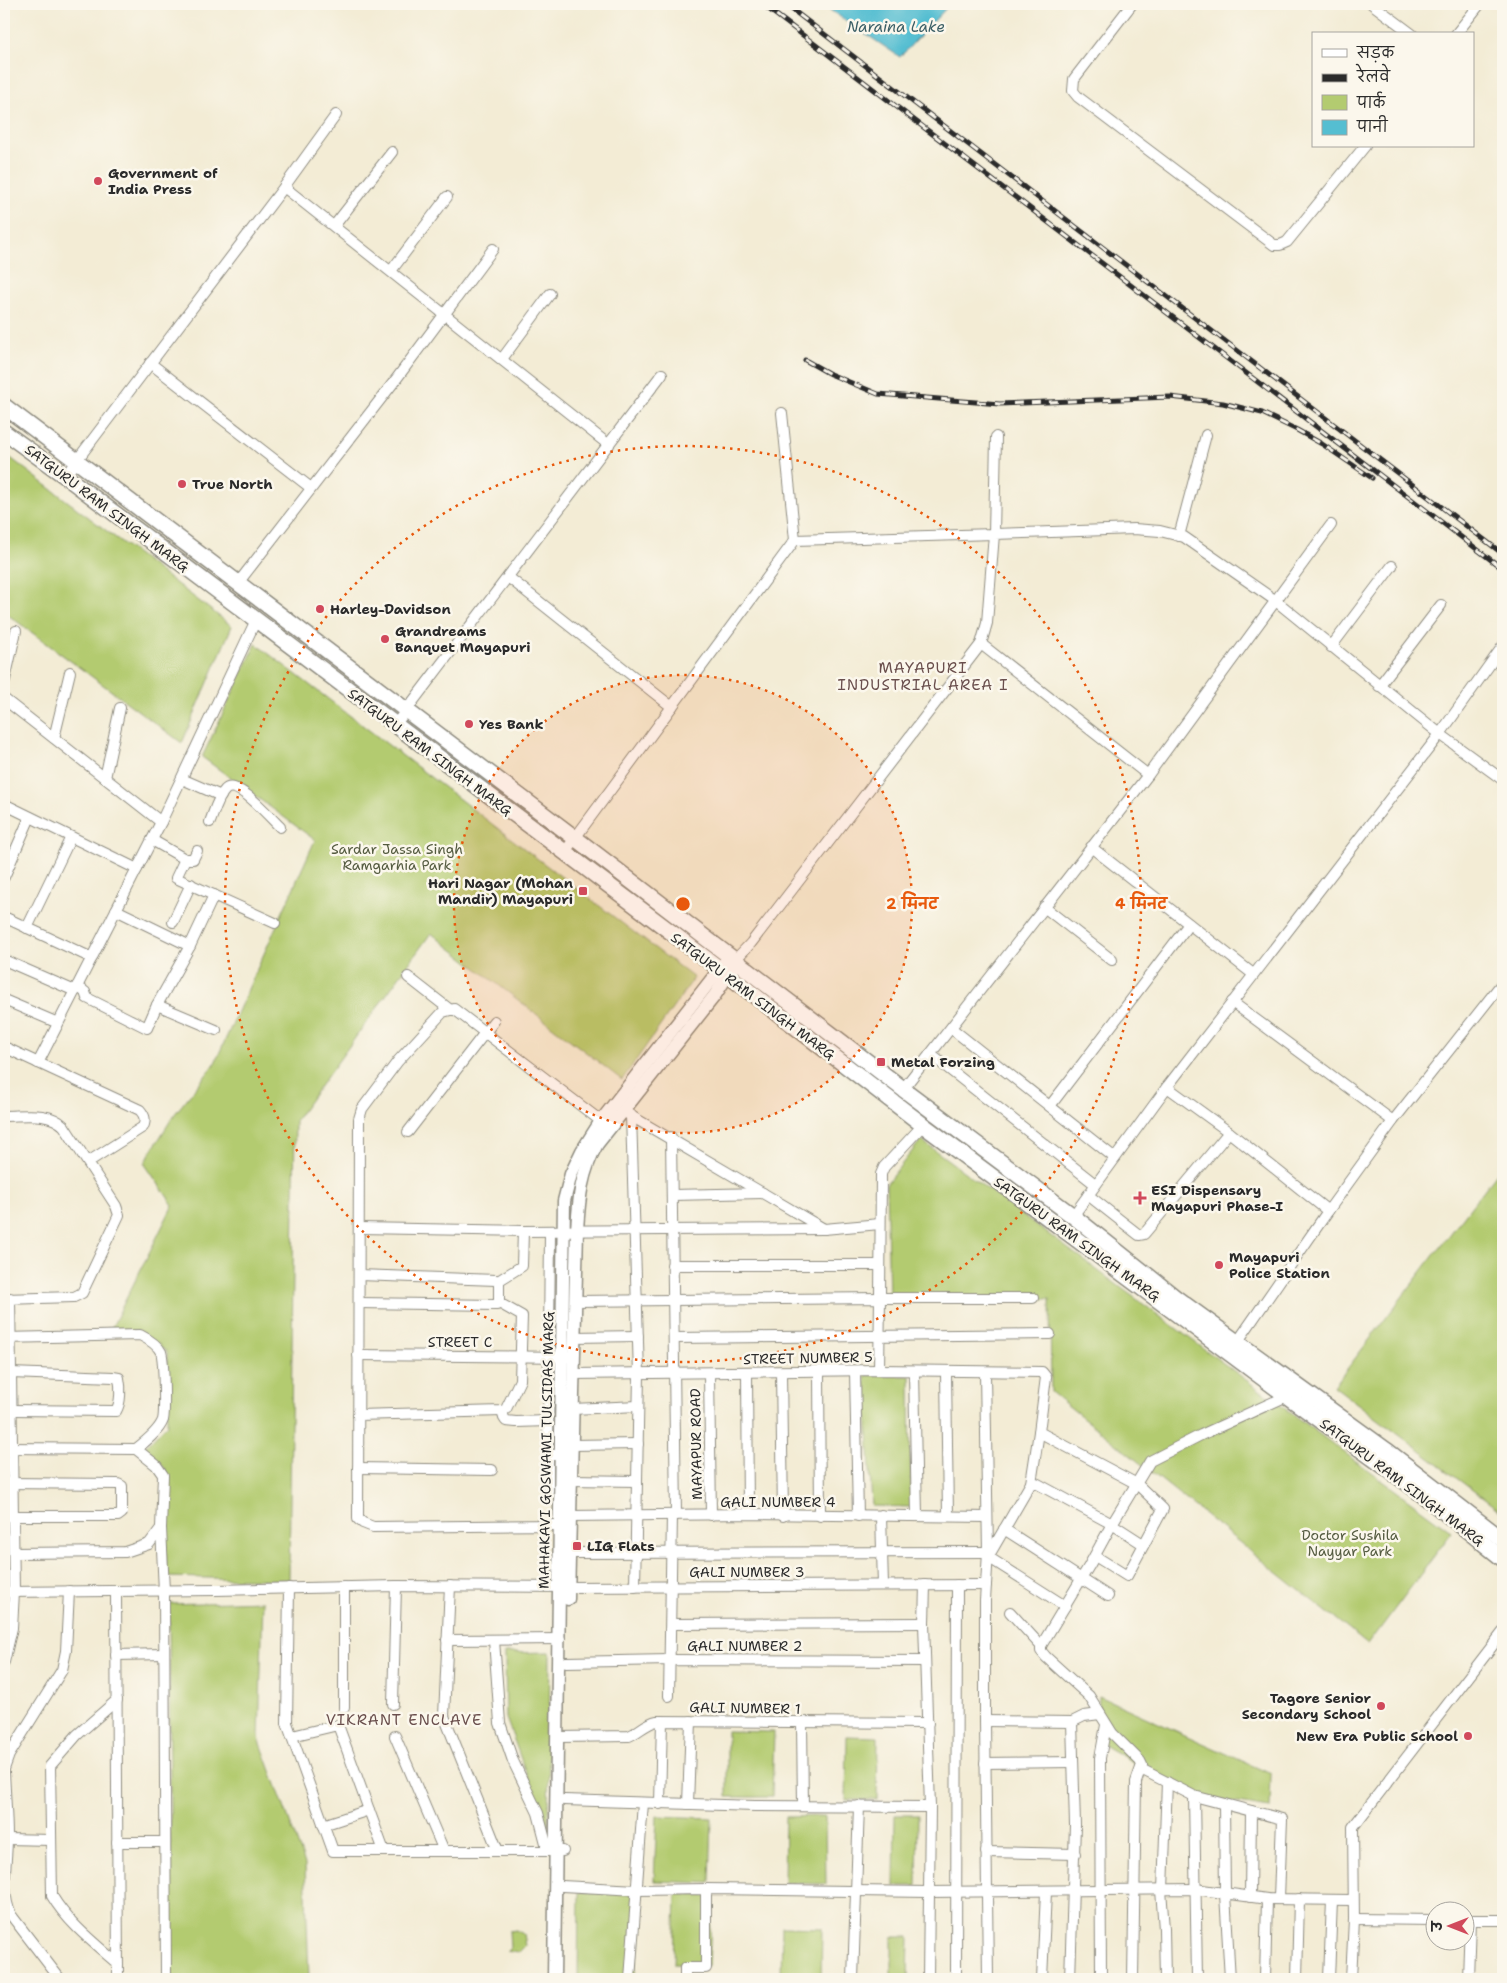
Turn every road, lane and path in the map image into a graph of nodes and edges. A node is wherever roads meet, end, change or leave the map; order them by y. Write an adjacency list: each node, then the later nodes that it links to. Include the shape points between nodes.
1 (1132, 4): 7 (street, via 1074,79 1073,92 1274,245 1287,242)
2 (1372, 4): 4 (street)
3 (1480, 4): 5 (street)
4 (1409, 32)
5 (1458, 32)
6 (336, 115): 9 (street)
7 (1362, 148)
8 (392, 152): 11 (street)
9 (284, 187): 11 (street); 17 (street)
10 (447, 197): 13 (street)
11 (334, 226): 13 (street)
12 (493, 249): 15 (street)
13 (391, 271): 15 (street)
14 (550, 294): 16 (street)
15 (445, 313): 16 (street); 27 (street)
16 (502, 359): 24 (street)
17 (150, 363): 25 (street); 27 (street)
18 (662, 374): 24 (street)
19 (4, 406): 25 (main road, SATGURU RAM SINGH MARG)
20 (782, 413): 31 (street)
21 (4, 432): 26 (main road, SATGURU RAM SINGH MARG)
22 (1206, 435): 30 (street)
23 (996, 438): 29 (street)
24 (608, 445): 33 (street)
25 (76, 460): 26 (street); 34 (main road, SATGURU RAM SINGH MARG)
26 (65, 476): 37 (main road, SATGURU RAM SINGH MARG)
27 (311, 488): 34 (street)
28 (1330, 525): 35 (street)
29 (994, 534): 30 (street, via 1134,529); 31 (street); 39 (street, via 987,623)
30 (1179, 536): 35 (street)
31 (795, 540): 46 (street)
32 (1392, 566): 41 (street)
33 (508, 578): 46 (street); 48 (street)
34 (238, 583): 48 (main road, SATGURU RAM SINGH MARG)
35 (1276, 602): 41 (street); 52 (street)
36 (1441, 605): 44 (street)
37 (256, 620): 49 (main road, SATGURU RAM SINGH MARG); 54 (street)
38 (16, 631): 43 (street)
39 (981, 644): 52 (street); 84 (street)
40 (1503, 646): 50 (street)
41 (1332, 647): 44 (street)
42 (70, 672): 51 (street)
43 (4, 684)
44 (1379, 686): 50 (street)
45 (4, 699): 51 (street)
46 (672, 706): 63 (street)
47 (120, 708): 53 (street)
48 (407, 711): 49 (street); 63 (main road, SATGURU RAM SINGH MARG)
49 (395, 725): 67 (main road, SATGURU RAM SINGH MARG)
50 (1440, 734): 55 (street); 85 (street)
51 (54, 738): 53 (street)
52 (1148, 775): 65 (street)
53 (105, 778): 59 (street)
54 (182, 778): 56 (street); 59 (street)
55 (1503, 780)
56 (222, 796): 60 (street); 61 (street, via 229,787 237,788)
57 (4, 804): 58 (street)
58 (30, 817): 62 (street); 70 (street)
59 (161, 822): 64 (street)
60 (210, 822)
61 (280, 828)
62 (71, 837): 69 (street); 79 (street)
63 (575, 838): 67 (street); 84 (main road, SATGURU RAM SINGH MARG)
64 (152, 840): 68 (street); 69 (street)
65 (1092, 847): 73 (street); 78 (street)
66 (197, 851): 68 (street, via 193,859)
67 (564, 853): 84 (main road, SATGURU RAM SINGH MARG)
68 (184, 859): 71 (street, via 176,878)
69 (137, 869): 74 (street)
70 (4, 876)
71 (191, 884): 72 (street); 76 (street)
72 (214, 895): 77 (street); 80 (street)
73 (1044, 907): 83 (street); 95 (street)
74 (116, 910): 80 (street); 81 (street)
75 (4, 917): 79 (street)
76 (173, 922)
77 (274, 923)
78 (1189, 924): 85 (street); 103 (street)
79 (28, 928): 81 (street)
80 (190, 946): 91 (street)
81 (92, 958): 88 (street)
82 (4, 960): 88 (street)
83 (1112, 960)
84 (731, 965): 102 (main road, SATGURU RAM SINGH MARG); 104 (street, MAHAKAVI GOSWAMI TULSIDAS MARG, via 715,995); 106 (street, MAHAKAVI GOSWAMI TULSIDAS MARG); 108 (main road, SATGURU RAM SINGH MARG)
85 (1253, 974): 90 (street)
86 (408, 977): 92 (street, via 428,989)
87 (1503, 982): 107 (street)
88 (76, 989): 91 (street, via 85,992 87,998 147,1028); 94 (street)
89 (4, 1000): 94 (street)
90 (1232, 1002): 101 (street); 107 (street)
91 (157, 1005): 96 (street)
92 (449, 1009): 97 (street, via 459,1011); 121 (street, via 398,1061 360,1114)
93 (494, 1021): 97 (street)
94 (58, 1023): 100 (street)
95 (951, 1028): 99 (street); 103 (street)
96 (216, 1030)
97 (487, 1033): 106 (street); 109 (street)
98 (4, 1047): 100 (street)
99 (930, 1054): 102 (street); 114 (street)
100 (38, 1063): 113 (street, via 140,1110 144,1115 143,1127)
101 (1167, 1087): 110 (street); 112 (street)
102 (903, 1089): 119 (main road, SATGURU RAM SINGH MARG)
103 (1050, 1106): 112 (street)
104 (627, 1113): 111 (street); 122 (street); 126 (street, MAHAKAVI GOSWAMI TULSIDAS MARG, via 597,1144 588,1161)
105 (4, 1116): 113 (street, via 53,1118 64,1126)
106 (601, 1122): 126 (street, MAHAKAVI GOSWAMI TULSIDAS MARG, via 571,1174 564,1201)
107 (1393, 1122): 118 (street)
108 (923, 1125): 120 (street, via 884,1167 881,1174); 165 (main road, SATGURU RAM SINGH MARG)
109 (408, 1132)
110 (1229, 1132): 117 (street, via 1144,1234 1139,1235); 118 (street)
111 (671, 1137): 115 (street); 116 (street)
112 (1115, 1158): 114 (street)
113 (88, 1162): 134 (street, via 119,1215 85,1289 74,1296)
114 (1096, 1184): 117 (street)
115 (763, 1193): 116 (street); 124 (street)
116 (672, 1195): 123 (street)
117 (1088, 1195): 119 (street)
118 (1328, 1210): 146 (street)
119 (1073, 1216): 146 (main road, SATGURU RAM SINGH MARG, via 1176,1298)
120 (880, 1224): 124 (street); 129 (street)
121 (359, 1228): 127 (street); 130 (street)
122 (634, 1229): 123 (street); 126 (street); 135 (street)
123 (672, 1229): 124 (street); 128 (street)
124 (824, 1229)
125 (550, 1230): 126 (street); 127 (street); 149 (street)
126 (571, 1230): 137 (street, MAHAKAVI GOSWAMI TULSIDAS MARG); 150 (street, MAHAKAVI GOSWAMI TULSIDAS MARG)
127 (523, 1231): 131 (street, via 522,1266)
128 (672, 1265): 129 (street); 136 (street)
129 (880, 1265): 132 (street)
130 (359, 1275): 131 (street); 138 (street)
131 (498, 1281): 139 (street)
132 (880, 1298): 133 (street); 136 (street); 142 (street)
133 (1033, 1298)
134 (7, 1299): 143 (street)
135 (638, 1300): 136 (street); 137 (street); 141 (street)
136 (672, 1300): 145 (street)
137 (576, 1301): 144 (street, MAHAKAVI GOSWAMI TULSIDAS MARG)
138 (358, 1303): 139 (street); 147 (street)
139 (499, 1303): 148 (street, via 522,1316)
140 (1050, 1334): 142 (street)
141 (638, 1336): 144 (street); 162 (street)
142 (880, 1336): 145 (street); 151 (street)
143 (7, 1337): 157 (street); 177 (street, via 140,1335 151,1341 161,1352 162,1359 162,1420)
144 (574, 1337): 150 (street, MAHAKAVI GOSWAMI TULSIDAS MARG)
145 (674, 1338): 163 (street)
146 (1238, 1341): 203 (main road, SATGURU RAM SINGH MARG)
147 (358, 1355): 148 (street, STREET C); 171 (street)
148 (521, 1356): 149 (street, STREET C); 170 (street, via 518,1386)
149 (548, 1356): 150 (street, STREET C); 172 (street)
150 (568, 1356): 161 (street, MAHAKAVI GOSWAMI TULSIDAS MARG); 178 (street, MAHAKAVI GOSWAMI TULSIDAS MARG)
151 (879, 1370): 154 (street, STREET NUMBER 5); 155 (street, STREET NUMBER 5)
152 (781, 1372): 153 (street, STREET NUMBER 5); 159 (street, STREET NUMBER 5); 193 (street)
153 (819, 1372): 154 (street, STREET NUMBER 5); 194 (street)
154 (856, 1372): 195 (street)
155 (914, 1372): 156 (street, STREET NUMBER 5); 196 (street)
156 (946, 1372): 160 (street, STREET NUMBER 5); 197 (street)
157 (11, 1373): 164 (street); 169 (street, via 113,1377 119,1378 120,1382 116,1411)
158 (710, 1373): 159 (street, STREET NUMBER 5); 163 (street, STREET NUMBER 5); 190 (street, MAYAPUR ROAD)
159 (747, 1373): 187 (street)
160 (985, 1373): 173 (street, STREET NUMBER 5, via 1042,1372 1046,1377); 198 (street)
161 (574, 1374): 162 (street, STREET NUMBER 5); 168 (street, MAHAKAVI GOSWAMI TULSIDAS MARG)
162 (639, 1374): 163 (street, STREET NUMBER 5); 167 (street)
163 (674, 1374): 189 (street)
164 (7, 1384): 166 (street)
165 (1287, 1396): 185 (street, via 1150,1461); 212 (main road, SATGURU RAM SINGH MARG, via 1414,1488)
166 (7, 1397): 169 (street)
167 (638, 1406): 168 (street); 174 (street)
168 (573, 1408): 175 (street, MAHAKAVI GOSWAMI TULSIDAS MARG)
169 (11, 1410): 176 (street)
170 (502, 1411): 171 (street); 172 (street, via 506,1421)
171 (358, 1415): 179 (street)
172 (548, 1421): 178 (street)
173 (1039, 1432): 184 (street); 185 (street)
174 (638, 1444): 175 (street); 182 (street)
175 (572, 1446): 181 (street, MAHAKAVI GOSWAMI TULSIDAS MARG)
176 (8, 1448): 177 (street); 183 (street)
177 (136, 1449): 201 (street, via 163,1475)
178 (555, 1455): 186 (street); 199 (street, MAHAKAVI GOSWAMI TULSIDAS MARG)
179 (358, 1468): 180 (street); 199 (street, GALI NUMBER 4, via 358,1519 367,1525)
180 (492, 1470)
181 (571, 1480): 182 (street); 199 (street, MAHAKAVI GOSWAMI TULSIDAS MARG)
182 (636, 1481): 188 (street)
183 (8, 1482): 192 (street); 192 (street, via 118,1484 122,1490 121,1515)
184 (1031, 1483): 200 (street); 202 (street)
185 (1137, 1484): 200 (street); 204 (street, via 1163,1509)
186 (548, 1491)
187 (748, 1514): 190 (street, GALI NUMBER 4); 193 (street, GALI NUMBER 4)
188 (636, 1515): 189 (street, GALI NUMBER 4); 199 (street, GALI NUMBER 4); 208 (street)
189 (674, 1515): 190 (street, GALI NUMBER 4); 209 (street)
190 (711, 1515)
191 (882, 1515): 195 (street, GALI NUMBER 4); 196 (street, GALI NUMBER 4); 206 (street)
192 (8, 1516): 205 (street)
193 (783, 1516): 194 (street, GALI NUMBER 4)
194 (820, 1516): 195 (street, GALI NUMBER 4)
195 (858, 1516)
196 (917, 1516): 197 (street, GALI NUMBER 4)
197 (948, 1516): 198 (street, GALI NUMBER 4)
198 (987, 1517): 210 (street)
199 (565, 1520): 207 (street, MAHAKAVI GOSWAMI TULSIDAS MARG); 222 (street, MAHAKAVI GOSWAMI TULSIDAS MARG)
200 (1112, 1524): 204 (street); 211 (street)
201 (161, 1528): 205 (street, via 149,1544 125,1552); 225 (street)
202 (1004, 1529): 210 (street); 213 (street)
203 (1503, 1540)
204 (1143, 1544): 211 (street, via 1127,1576)
205 (10, 1551): 228 (street)
206 (882, 1552): 209 (street); 210 (street); 214 (street)
207 (569, 1553): 208 (street); 222 (street, MAHAKAVI GOSWAMI TULSIDAS MARG)
208 (636, 1554): 209 (street); 223 (street)
209 (672, 1554): 220 (street)
210 (988, 1554): 217 (street); 230 (street)
211 (1095, 1556): 213 (street)
212 (1503, 1559)
213 (1081, 1579): 229 (street); 230 (street)
214 (883, 1585): 215 (street, GALI NUMBER 3); 220 (street, GALI NUMBER 3)
215 (925, 1585): 216 (street, GALI NUMBER 3); 232 (street)
216 (957, 1585): 217 (street, GALI NUMBER 3); 298 (street)
217 (986, 1585): 252 (street)
218 (396, 1586): 219 (street, GALI NUMBER 3); 221 (street, GALI NUMBER 3); 247 (street)
219 (450, 1586): 222 (street, GALI NUMBER 3); 236 (street)
220 (672, 1586): 223 (street, GALI NUMBER 3); 233 (street)
221 (344, 1587): 224 (street, GALI NUMBER 3); 248 (street)
222 (564, 1587): 223 (street, GALI NUMBER 3); 235 (street, MAHAKAVI GOSWAMI TULSIDAS MARG); 244 (street, MAHAKAVI GOSWAMI TULSIDAS MARG)
223 (635, 1587)
224 (289, 1588): 225 (street, GALI NUMBER 3); 257 (street, via 287,1723)
225 (164, 1590): 227 (street, GALI NUMBER 3); 239 (street)
226 (69, 1591): 227 (street, GALI NUMBER 3); 228 (street, GALI NUMBER 3); 263 (street, via 62,1670 12,1749 5,1763)
227 (116, 1591): 240 (street)
228 (9, 1592): 243 (street, via 12,1628)
229 (1108, 1596)
230 (1064, 1606): 238 (street)
231 (1010, 1612): 238 (street)
232 (924, 1623): 233 (street); 242 (street)
233 (671, 1624): 241 (street)
234 (1503, 1632): 307 (street, via 1352,1827)
235 (560, 1639): 237 (street); 259 (street, MAHAKAVI GOSWAMI TULSIDAS MARG)
236 (447, 1640): 237 (street); 283 (street, via 444,1716)
237 (494, 1640): 284 (street, via 500,1724 513,1761)
238 (1041, 1646): 249 (street, via 1046,1657 1089,1696)
239 (164, 1654): 240 (street); 280 (street)
240 (116, 1655): 246 (street)
241 (670, 1660): 242 (street, GALI NUMBER 2); 244 (street, GALI NUMBER 2); 245 (street)
242 (925, 1661): 255 (street)
243 (4, 1662)
244 (566, 1662): 259 (street, MAHAKAVI GOSWAMI TULSIDAS MARG)
245 (669, 1696)
246 (116, 1700): 278 (street, via 77,1735 50,1766); 279 (street)
247 (393, 1704)
248 (344, 1708)
249 (1100, 1714): 254 (street); 256 (street)
250 (662, 1721): 251 (street, GALI NUMBER 1); 259 (street, GALI NUMBER 1, via 652,1722 629,1736); 268 (street)
251 (691, 1721): 253 (street, GALI NUMBER 1); 269 (street)
252 (985, 1721): 254 (street); 261 (street)
253 (802, 1722): 255 (street, GALI NUMBER 1); 271 (street)
254 (1072, 1722): 260 (street)
255 (928, 1723): 273 (street)
256 (1106, 1725): 262 (street, via 1140,1761); 295 (street, via 1100,1758)
257 (292, 1736): 274 (street, via 338,1725); 276 (street)
258 (395, 1736): 282 (street)
259 (562, 1737): 266 (street, MAHAKAVI GOSWAMI TULSIDAS MARG); 284 (street, MAHAKAVI GOSWAMI TULSIDAS MARG)
260 (1073, 1762): 261 (street); 286 (street)
261 (985, 1763): 285 (street)
262 (1141, 1769): 264 (street); 296 (street, via 1136,1782)
263 (4, 1775): 277 (street)
264 (1167, 1782): 265 (street); 292 (street)
265 (1194, 1796): 270 (street); 290 (street)
266 (564, 1800): 267 (street); 284 (street, MAHAKAVI GOSWAMI TULSIDAS MARG)
267 (643, 1803): 268 (street); 291 (street)
268 (660, 1804): 269 (street)
269 (688, 1804): 271 (street)
270 (1224, 1804): 275 (street); 301 (street)
271 (804, 1806): 272 (street)
272 (859, 1806): 273 (street); 293 (street)
273 (930, 1807): 297 (street)
274 (369, 1810): 276 (street); 281 (street)
275 (1251, 1812): 302 (street); 303 (street, via 1282,1819)
276 (323, 1825): 281 (street, via 333,1851)
277 (7, 1839): 278 (street); 287 (street)
278 (51, 1840): 313 (street, via 52,1896 87,1938)
279 (118, 1842): 280 (street); 313 (street)
280 (165, 1842): 316 (street)
281 (384, 1851): 282 (street)
282 (444, 1851): 283 (street)
283 (498, 1851): 284 (street)
284 (556, 1851): 288 (street, MAHAKAVI GOSWAMI TULSIDAS MARG); 317 (street, MAHAKAVI GOSWAMI TULSIDAS MARG)
285 (986, 1852): 286 (street); 299 (street)
286 (1074, 1854): 294 (street)
287 (4, 1881): 314 (street, via 11,1915)
288 (562, 1886): 291 (street); 318 (street, MAHAKAVI GOSWAMI TULSIDAS MARG)
289 (706, 1889): 291 (street); 293 (street); 320 (street, via 706,1968 685,1968)
290 (1195, 1889): 292 (street); 301 (street); 330 (street)
291 (637, 1890): 319 (street)
292 (1162, 1890): 296 (street); 329 (street)
293 (855, 1891): 297 (street); 321 (street)
294 (1072, 1891): 295 (street); 300 (street); 326 (street)
295 (1101, 1891): 296 (street); 327 (street)
296 (1135, 1891): 328 (street)
297 (930, 1892): 298 (street); 322 (street)
298 (957, 1892): 299 (street); 323 (street)
299 (987, 1892): 300 (street); 324 (street)
300 (1046, 1892): 325 (street)
301 (1225, 1894): 302 (street); 331 (street)
302 (1250, 1897): 304 (street)
303 (1279, 1898): 304 (street); 305 (street)
304 (1267, 1899): 332 (street)
305 (1298, 1899): 306 (street); 333 (street)
306 (1332, 1900): 307 (street); 334 (street)
307 (1352, 1900): 308 (street)
308 (1354, 1919): 309 (street); 335 (street)
309 (1424, 1920)
310 (1474, 1920): 311 (street)
311 (1503, 1920)
312 (1468, 1950): 336 (street)
313 (118, 1964): 315 (street)
314 (60, 1979)
315 (118, 1979)
316 (166, 1979)
317 (554, 1979)
318 (561, 1979)
319 (630, 1979)
320 (685, 1979)
321 (853, 1979)
322 (928, 1979)
323 (956, 1979)
324 (988, 1979)
325 (1042, 1979)
326 (1070, 1979)
327 (1101, 1979)
328 (1132, 1979)
329 (1165, 1979)
330 (1197, 1979)
331 (1230, 1979)
332 (1265, 1979)
333 (1297, 1979)
334 (1329, 1979)
335 (1352, 1979)
336 (1468, 1979)

